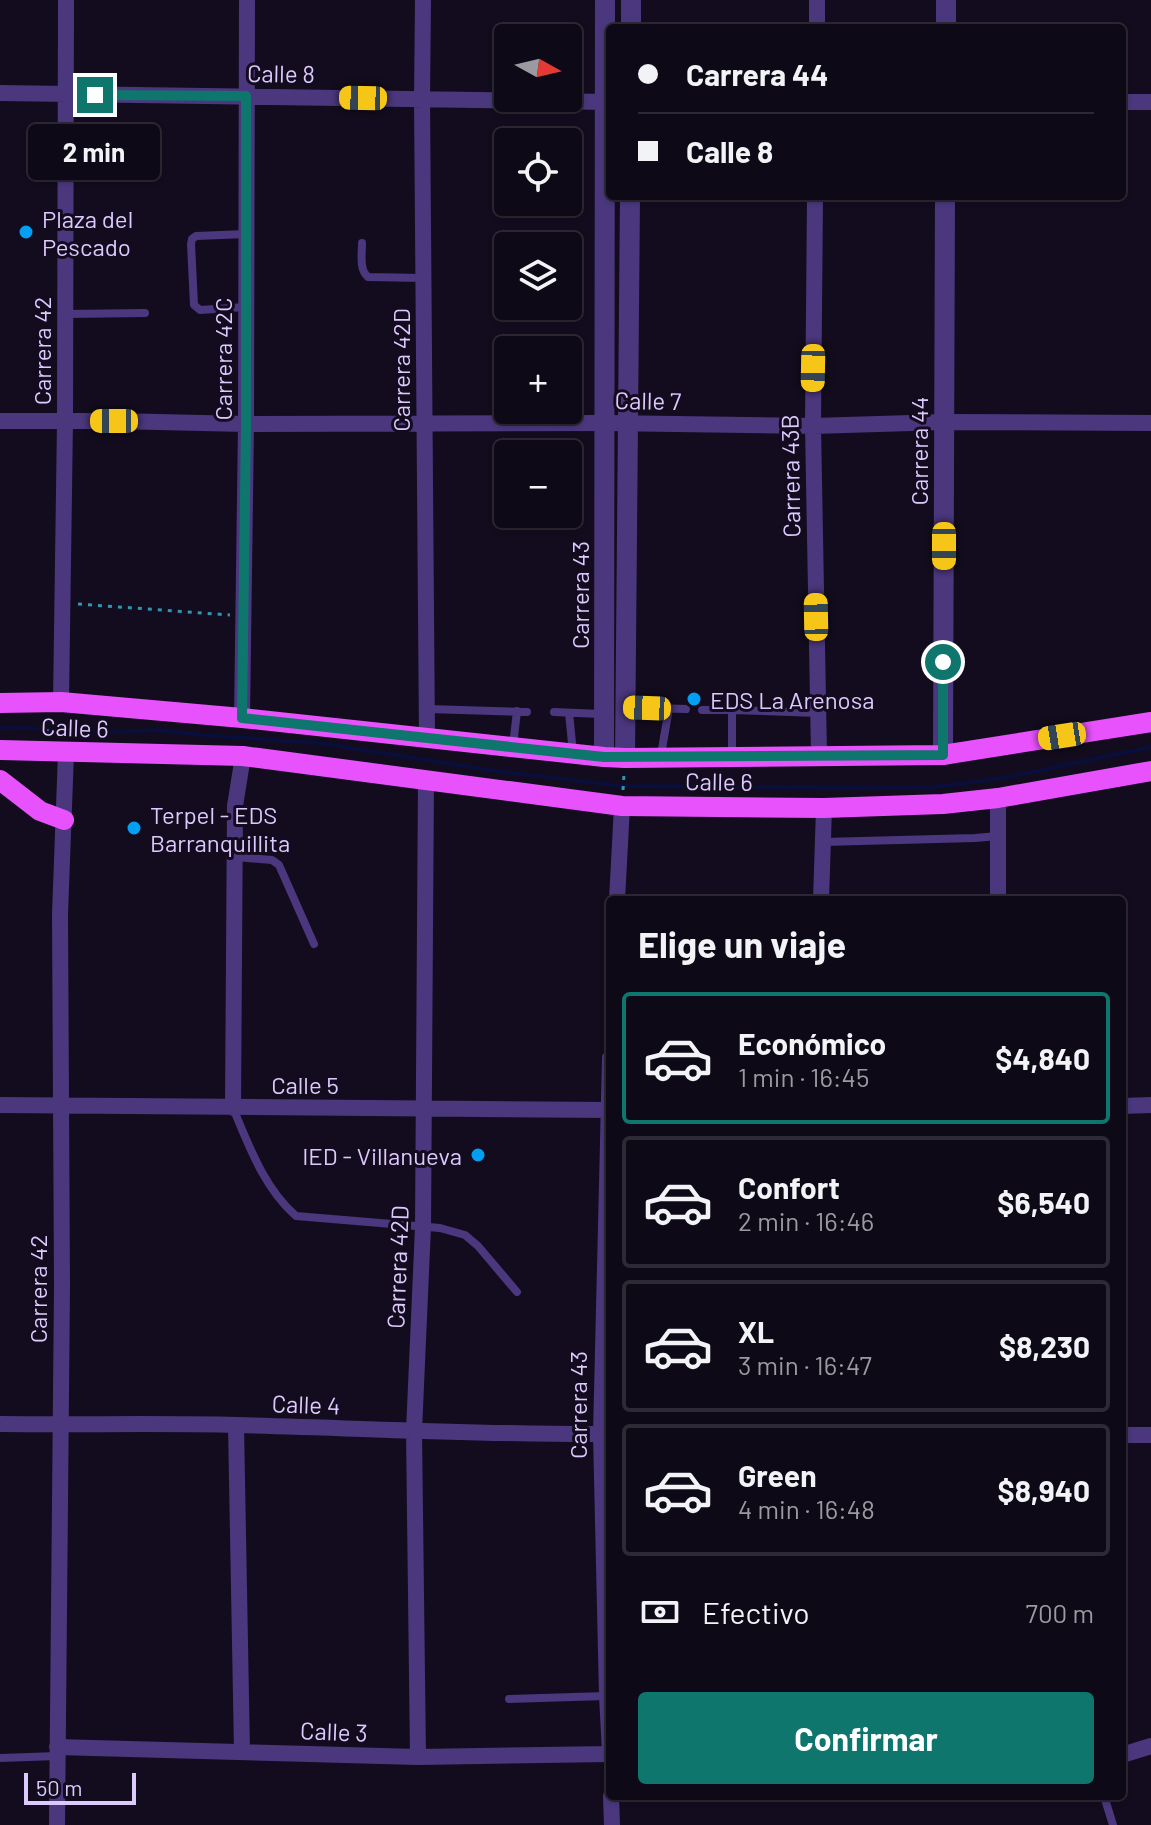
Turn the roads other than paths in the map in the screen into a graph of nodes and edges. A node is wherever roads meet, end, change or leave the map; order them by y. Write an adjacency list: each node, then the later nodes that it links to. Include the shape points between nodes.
1 (66, 0): 13 (street, Carrera 42)
2 (247, 0): 14 (street, Carrera 42C)
3 (423, 0): 15 (street, Carrera 42D)
4 (605, 0): 11 (street, Carrera 43)
5 (631, 0): 8 (street)
6 (817, 0): 9 (street)
7 (946, 0): 10 (street)
8 (631, 24)
9 (817, 24)
10 (946, 24)
11 (606, 51)
12 (0, 93): 13 (street, Calle 8)
13 (65, 95): 14 (street, Calle 8); 28 (street, Carrera 42)
14 (246, 96): 15 (street, Calle 8); 23 (street, Carrera 42C)
15 (422, 99): 16 (street, Calle 8); 25 (street, Carrera 42D)
16 (606, 102)
17 (1126, 102): 18 (street)
18 (1151, 102)
19 (606, 200): 32 (street, Carrera 43)
20 (630, 200): 36 (street, Carrera 43)
21 (815, 200): 37 (street, Carrera 43B)
22 (945, 200): 31 (street, Carrera 44)
23 (246, 234): 26 (street, Carrera 42C); 26 (lane, via 196,236 191,244 194,305 200,310)
24 (362, 243): 25 (lane, via 364,275)
25 (424, 278): 35 (street, Carrera 42D)
26 (246, 307): 34 (street, Carrera 42C)
27 (145, 313): 28 (lane)
28 (65, 314): 30 (street, Carrera 42)
29 (0, 421): 30 (street, Calle 7)
30 (65, 421): 34 (street, Calle 7); 38 (street, Carrera 42)
31 (944, 422): 33 (street, Calle 7); 37 (street, Calle 7); 58 (street, Carrera 44)
32 (604, 423): 35 (street, Calle 7); 36 (street, Calle 7); 49 (street, Carrera 43)
33 (1151, 423)
34 (246, 424): 35 (street, Calle 7); 50 (street, Carrera 42C)
35 (425, 424): 42 (street, Carrera 42D)
36 (629, 424): 37 (street, Calle 7); 40 (street, Carrera 43)
37 (813, 426): 48 (street, Carrera 43B)
38 (61, 702): 39 (main road, Calle 6); 50 (main road, Calle 6)
39 (0, 703)
40 (626, 707): 41 (lane); 63 (street, Carrera 43)
41 (669, 708): 43 (lane); 62 (lane)
42 (427, 709): 52 (street, Carrera 42D); 53 (lane, via 522,711)
43 (686, 709)
44 (702, 710): 45 (lane)
45 (732, 710): 48 (lane); 60 (lane)
46 (554, 712): 47 (lane)
47 (569, 713): 49 (lane); 56 (lane)
48 (818, 713): 57 (street, Carrera 43B)
49 (605, 714): 61 (street, Carrera 43)
50 (242, 718): 52 (main road, Calle 6)
51 (1151, 722): 58 (main road, Calle 6)
52 (427, 739): 53 (main road, Calle 6)
53 (512, 746): 56 (main road, Calle 6)
54 (0, 750): 55 (main road, Calle 6)
55 (66, 753): 59 (main road, Calle 6); 70 (street, Carrera 42)
56 (573, 754): 61 (main road, Calle 6)
57 (819, 755): 58 (main road, Calle 6); 60 (main road, Calle 6)
58 (943, 755)
59 (243, 756): 65 (main road, Calle 6); 73 (street, via 235,806)
60 (732, 756): 62 (main road, Calle 6)
61 (604, 757): 63 (main road, Calle 6)
62 (660, 757): 63 (main road, Calle 6)
63 (625, 758)
64 (1151, 771): 68 (main road, Calle 6)
65 (426, 779): 67 (main road, Calle 6); 83 (street, Carrera 42D)
66 (0, 780): 70 (main road, via 40,811)
67 (623, 798): 69 (main road, Calle 6); 74 (street)
68 (998, 798): 69 (main road, Calle 6); 71 (street)
69 (824, 808): 72 (street)
70 (64, 820): 79 (street, Carrera 42)
71 (998, 836): 72 (lane); 76 (street)
72 (823, 842): 75 (street)
73 (236, 857): 77 (lane, via 279,865); 82 (street)
74 (617, 896)
75 (821, 896)
76 (998, 896)
77 (314, 944)
78 (0, 1105): 79 (street, Calle 5)
79 (61, 1105): 82 (street, Calle 5); 89 (street, Carrera 42)
80 (1151, 1105): 81 (street)
81 (1126, 1106)
82 (233, 1108): 83 (street, Calle 5); 85 (lane, via 254,1158 282,1204 296,1216)
83 (423, 1108): 84 (street, Calle 5); 85 (street, Carrera 42D)
84 (606, 1110)
85 (423, 1227): 86 (lane, via 465,1235); 90 (street, Carrera 42D)
86 (517, 1292)
87 (0, 1424): 89 (street, Calle 4)
88 (236, 1425): 89 (street, Calle 4); 90 (street, Calle 4); 98 (street)
89 (60, 1426): 97 (street, Carrera 42)
90 (414, 1431): 91 (street, Calle 4); 101 (street, Carrera 42D)
91 (606, 1434)
92 (1126, 1435): 93 (street)
93 (1151, 1435)
94 (606, 1696): 95 (lane)
95 (509, 1699)
96 (1151, 1746): 100 (street)
97 (57, 1752): 98 (street, Calle 3); 102 (lane, Calle 3); 105 (street, Carrera 42)
98 (242, 1752): 101 (street, Calle 3)
99 (606, 1753): 101 (street, Calle 3)
100 (1126, 1755)
101 (418, 1757)
102 (0, 1758)
103 (611, 1800): 106 (street)
104 (1105, 1800): 107 (lane)
105 (57, 1825)
106 (612, 1825)
107 (1113, 1825)

